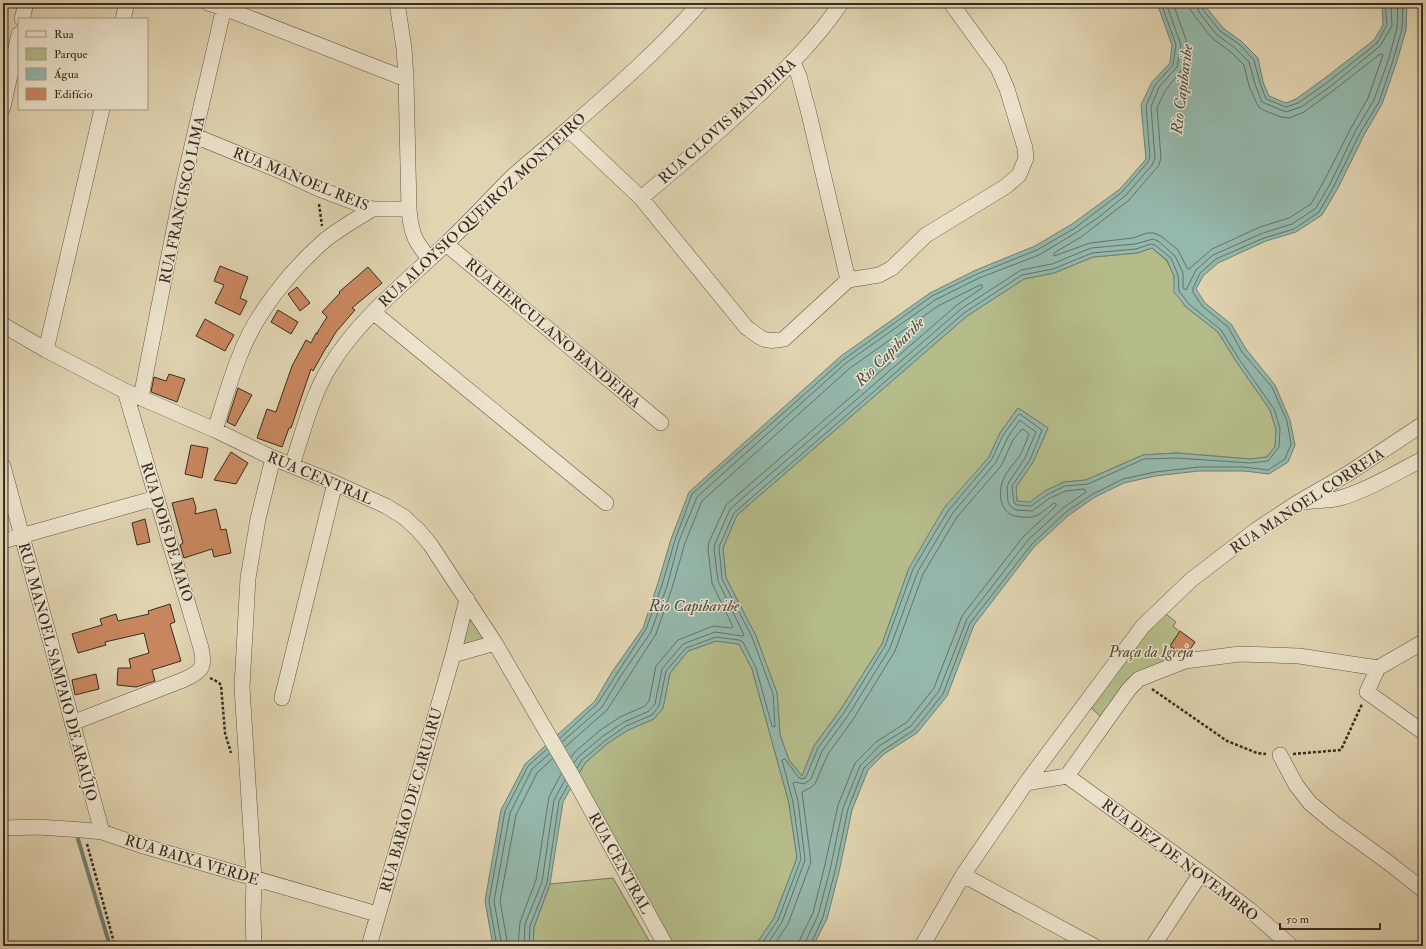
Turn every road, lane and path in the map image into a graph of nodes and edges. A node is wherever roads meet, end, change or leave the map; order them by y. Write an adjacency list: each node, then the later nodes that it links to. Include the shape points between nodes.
1 (26, 3): 9 (street)
2 (127, 3): 10 (street)
3 (208, 3): 8 (street)
4 (397, 3): 13 (street)
5 (700, 3): 16 (street, RUA ALOYSIO QUEIROZ MONTEIRO, via 640,64)
6 (841, 3): 12 (street, RUA CLOVIS BANDEIRA)
7 (951, 3): 25 (street, via 998,68 1025,148 1024,166 1019,175 1005,188 926,235 892,268 879,275)
8 (224, 5): 13 (street); 17 (street, RUA FRANCISCO LIMA)
9 (22, 18)
10 (123, 18)
11 (18, 39): 14 (street)
12 (793, 62): 19 (street, RUA CLOVIS BANDEIRA, via 733,120); 25 (street, via 809,114)
13 (406, 79): 21 (street)
14 (3, 108)
15 (102, 110): 28 (street)
16 (568, 129): 19 (street); 23 (street, RUA ALOYSIO QUEIROZ MONTEIRO, via 514,176)
17 (195, 136): 18 (street, RUA MANOEL REIS); 30 (street, RUA FRANCISCO LIMA, via 182,189)
18 (319, 189): 20 (street, RUA MANOEL REIS); 22 (path)
19 (641, 198): 25 (street, via 746,327 760,338 771,341 784,339)
20 (372, 209): 21 (street, RUA MANOEL REIS); 22 (street)
21 (408, 209): 24 (street, via 416,241)
22 (325, 240): 33 (street, via 276,293 254,324 240,354)
23 (446, 244): 24 (street, RUA ALOYSIO QUEIROZ MONTEIRO); 31 (street, RUA HERCULANO BANDEIRA)
24 (430, 258): 26 (street, RUA ALOYSIO QUEIROZ MONTEIRO)
25 (848, 280)
26 (373, 312): 36 (street, RUA ALOYSIO QUEIROZ MONTEIRO, via 348,339 328,370 312,404); 40 (street)
27 (3, 326): 28 (street, RUA CENTRAL)
28 (46, 350): 29 (street, RUA CENTRAL)
29 (125, 391): 30 (street, RUA CENTRAL); 39 (street, RUA DOIS DE MAIO)
30 (141, 398): 33 (street, RUA CENTRAL)
31 (661, 423)
32 (1423, 424): 41 (street, RUA MANOEL CORREIA, via 1349,473)
33 (215, 430): 34 (street, RUA CENTRAL)
34 (273, 458): 36 (street, RUA CENTRAL); 64 (street, via 258,519 248,578 242,687)
35 (1423, 459): 41 (street, via 1335,500)
36 (292, 465): 38 (street, RUA CENTRAL)
37 (3, 466): 42 (street, RUA MANOEL SAMPAIO DE ARAÚJO)
38 (335, 483): 44 (street, RUA CENTRAL, via 386,506 418,530); 52 (street)
39 (156, 498): 42 (street); 49 (street, RUA DOIS DE MAIO, via 202,648 203,666)
40 (606, 503)
41 (1297, 503): 58 (street, RUA MANOEL CORREIA, via 1256,530 1191,580 1143,626)
42 (21, 536): 43 (street); 53 (street, RUA MANOEL SAMPAIO DE ARAÚJO)
43 (3, 541)
44 (467, 599): 46 (street, RUA CENTRAL); 47 (street, RUA BARÃO DE CARUARU)
45 (1423, 642): 48 (street)
46 (495, 643): 47 (street); 71 (street, RUA CENTRAL)
47 (453, 655): 66 (street, RUA BARÃO DE CARUARU)
48 (1378, 668): 50 (street, via 1299,656 1240,654 1185,661); 51 (street)
49 (198, 672): 53 (street); 56 (path, via 221,686 225,733)
50 (1139, 679): 55 (path, via 1228,741 1257,753); 57 (street, via 1129,688)
51 (1367, 692): 54 (street); 55 (path, via 1341,750)
52 (282, 698)
53 (72, 723): 61 (street, RUA MANOEL SAMPAIO DE ARAÚJO)
54 (1423, 732)
55 (1280, 755): 65 (street, via 1296,785 1310,803)
56 (233, 758)
57 (1067, 776): 58 (street); 62 (street, RUA DEZ DE NOVEMBRO)
58 (1026, 783): 63 (street, RUA MANOEL CORREIA)
59 (3, 828): 60 (street, RUA BAIXA VERDE)
60 (83, 830): 61 (street, RUA BAIXA VERDE); 68 (path)
61 (102, 832): 64 (street, RUA BAIXA VERDE, via 140,846)
62 (1201, 872): 73 (street); 74 (street, RUA DEZ DE NOVEMBRO)
63 (963, 875): 67 (street, RUA MANOEL CORREIA); 72 (street)
64 (254, 878): 66 (street, RUA BAIXA VERDE); 69 (street)
65 (1423, 890)
66 (378, 914): 70 (street, RUA BARÃO DE CARUARU)
67 (929, 944)
68 (115, 946)
69 (254, 946)
70 (369, 946)
71 (666, 946)
72 (1094, 946)
73 (1153, 946)
74 (1291, 946)

